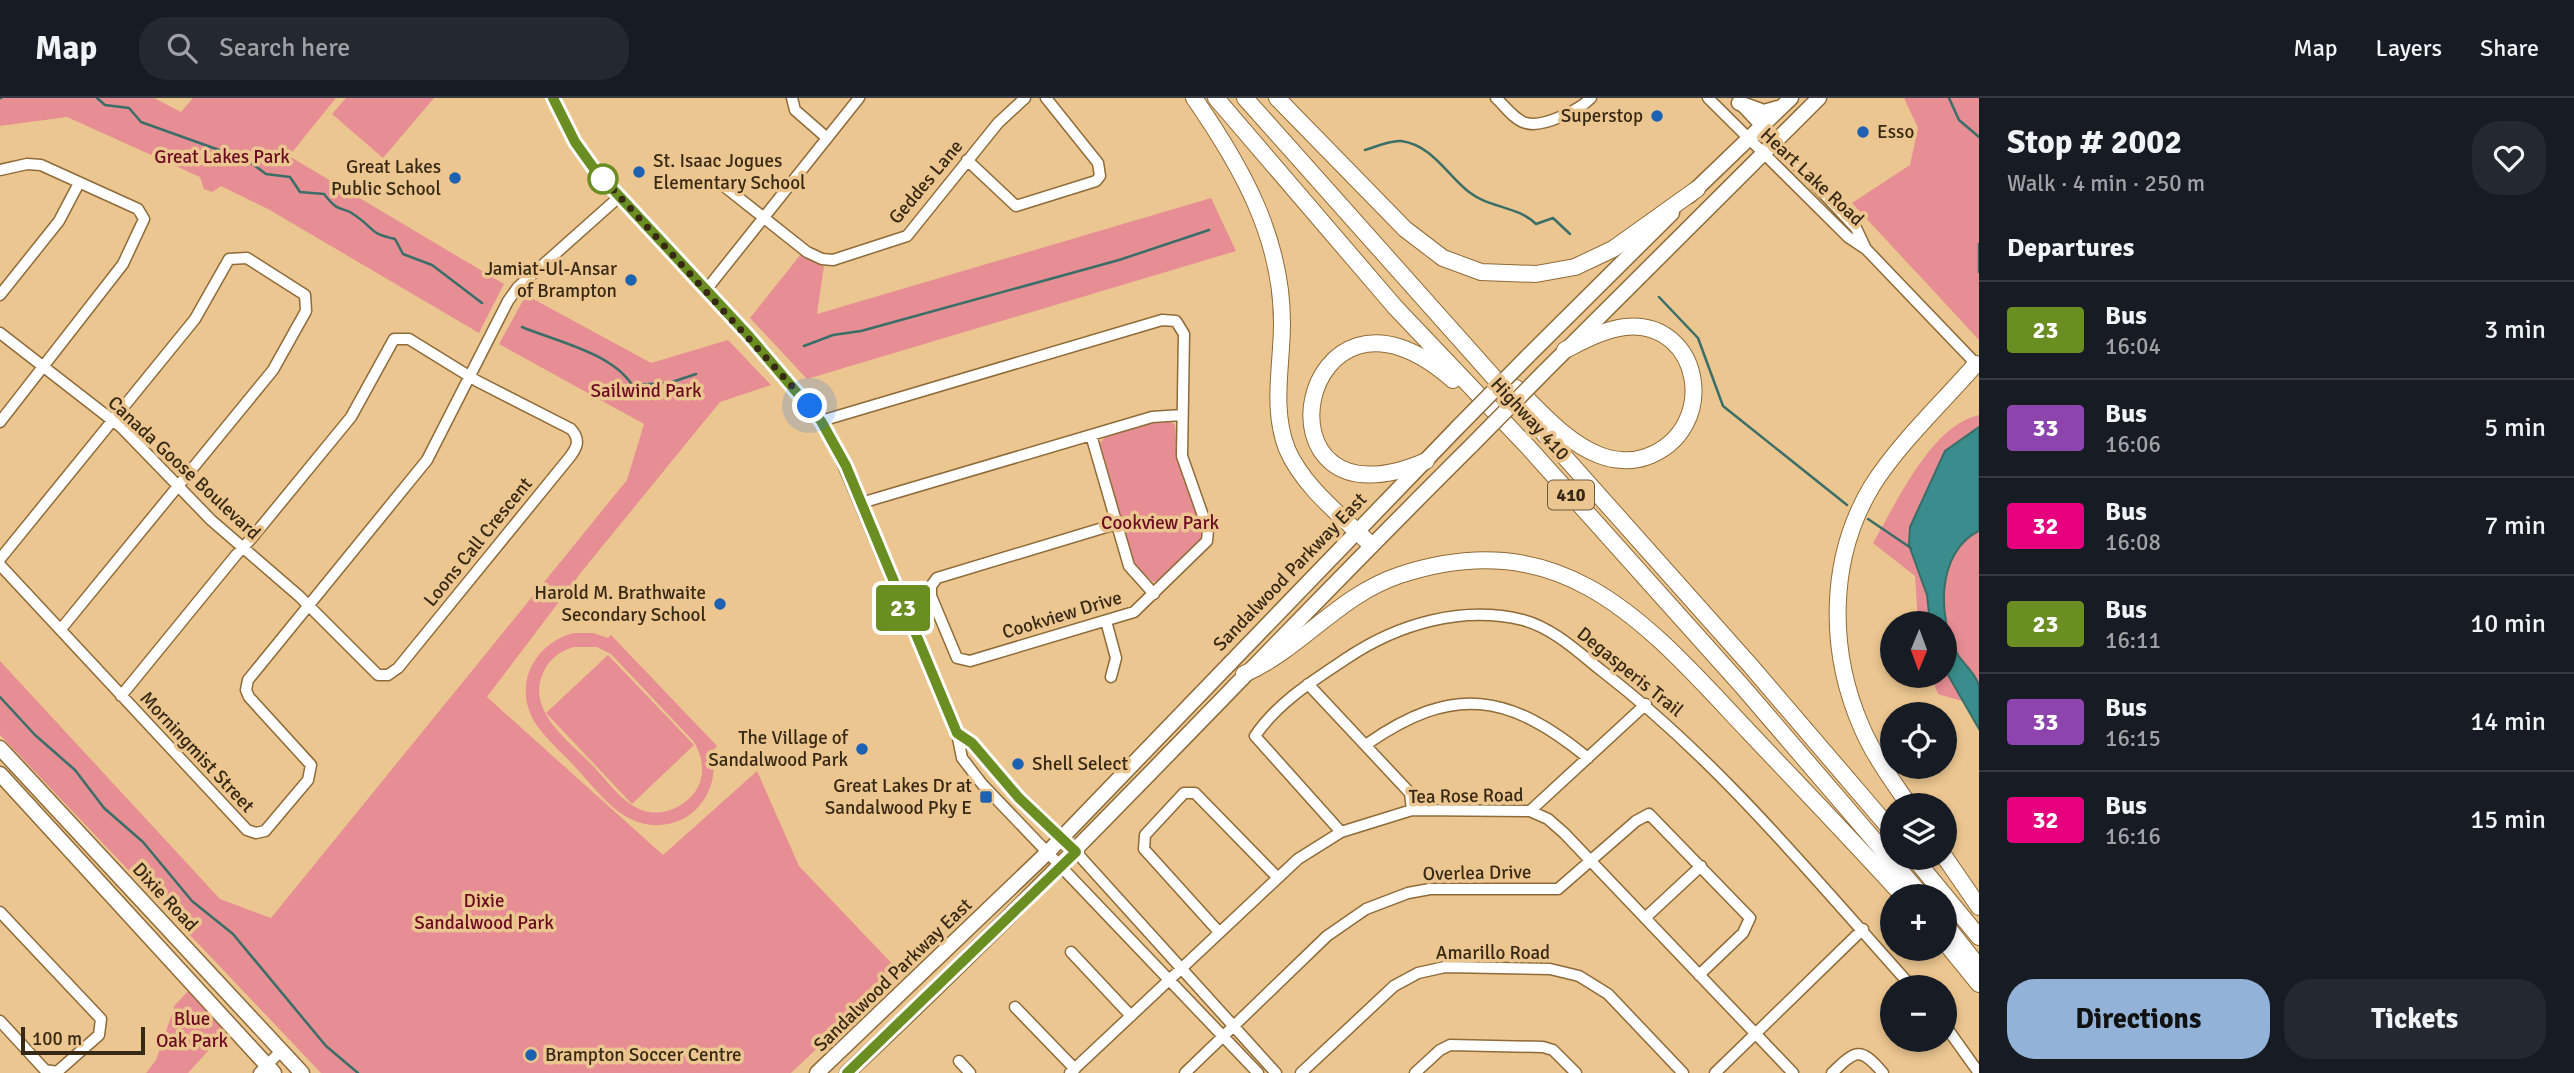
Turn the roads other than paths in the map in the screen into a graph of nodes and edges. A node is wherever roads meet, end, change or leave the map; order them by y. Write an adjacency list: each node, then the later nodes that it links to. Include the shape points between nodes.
1 (553, 98): 27 (street, via 584,155)
2 (792, 98): 18 (street, via 795,110)
3 (859, 98): 18 (street)
4 (1025, 98): 22 (street, Geddes Lane)
5 (1046, 98): 22 (street, via 1098,163 1096,181 1016,206)
6 (1195, 98): 48 (highway, via 1248,184 1272,248 1282,323 1277,400 1288,451 1300,471)
7 (1216, 98): 43 (highway, Highway 410 / 410, via 1395,307)
8 (1245, 98): 34 (highway, Highway 410 / 410)
9 (1277, 98): 26 (highway, via 1405,229 1443,258 1481,272 1536,274 1575,267 1613,249)
10 (1496, 98): 11 (street, via 1522,122 1535,124)
11 (1591, 98)
12 (1708, 98): 19 (street, Heart Lake Road)
13 (1791, 98): 16 (main road, Sandalwood Parkway East)
14 (1819, 98): 20 (main road, Sandalwood Parkway East)
15 (1737, 101): 16 (main road, via 1764,112); 17 (street, Heart Lake Road)
16 (1780, 108): 17 (main road, Sandalwood Parkway East)
17 (1760, 128): 19 (main road, Sandalwood Parkway East); 20 (street, Heart Lake Road)
18 (827, 138): 28 (street)
19 (1747, 140): 21 (street, Heart Lake Road); 26 (main road, Sandalwood Parkway East)
20 (1774, 142): 21 (main road, Sandalwood Parkway East); 29 (street, Heart Lake Road, via 1856,228)
21 (1763, 154): 29 (street, Heart Lake Road); 33 (main road, Sandalwood Parkway East)
22 (967, 160): 28 (street, Geddes Lane, via 907,236 833,260 814,256)
23 (0, 170): 24 (street, via 33,163)
24 (79, 183): 31 (street, via 60,221); 36 (street, via 138,209 144,223 123,264)
25 (720, 183): 28 (street, Geddes Lane)
26 (1697, 189): 44 (main road, Sandalwood Parkway East, bridge)
27 (619, 197): 30 (street); 37 (street, via 518,287)
28 (766, 217): 30 (street)
29 (1866, 249): 35 (street, Heart Lake Road)
30 (706, 290): 40 (street)
31 (0, 295)
32 (0, 334): 36 (street, Canada Goose Boulevard)
33 (1565, 350): 34 (highway, via 1625,327 1668,339 1684,356 1694,380 1694,405 1684,429 1667,447 1641,458 1602,456 1564,434 1500,373); 49 (main road, Sandalwood Parkway East, bridge)
34 (1483, 365): 70 (highway, Highway 410 / 410)
35 (1978, 365): 67 (highway, via 1872,486 1842,558 1837,629 1847,686 1873,751)
36 (41, 367): 39 (street, Canada Goose Boulevard); 41 (street)
37 (470, 377): 50 (street, via 409,339 394,339 351,417); 54 (street, via 422,467); 54 (street, Loons Call Crescent, via 571,429 577,439 575,450 391,674 381,676 370,670)
38 (1182, 415): 40 (street, Cookview Drive, via 1184,334 1175,321 1166,320); 42 (street, via 1152,417); 53 (street, Cookview Drive, via 1182,456 1209,536)
39 (112, 420): 45 (street, Canada Goose Boulevard); 45 (street, via 195,319 229,259 247,258 304,295 306,311 279,363); 51 (street)
40 (821, 421): 46 (street)
41 (0, 422)
42 (1091, 435): 46 (street); 47 (street)
43 (1529, 448): 44 (highway, via 1511,438 1439,368 1407,349 1362,346 1325,370 1314,388 1310,411 1318,443 1331,460 1348,471 1373,477); 82 (highway, Highway 410 / 410)
44 (1426, 461): 48 (main road, Sandalwood Parkway East)
45 (178, 486): 50 (street, Canada Goose Boulevard); 56 (street)
46 (861, 503): 62 (street)
47 (1116, 524): 53 (street, via 1129,566); 55 (street, Cookview Drive, via 941,576 930,591 955,654 965,661)
48 (1358, 531): 49 (highway); 72 (main road, Sandalwood Parkway East)
49 (1371, 545): 57 (main road, Sandalwood Parkway East)
50 (243, 548): 54 (street, Canada Goose Boulevard); 60 (street)
51 (0, 559)
52 (0, 565): 56 (street, Morningmist Street)
53 (1154, 594): 55 (street, Cookview Drive, via 1135,612)
54 (309, 606): 60 (street, Morningmist Street, via 246,685 249,697 311,765 308,780 265,831 247,830)
55 (1106, 621): 58 (street, via 1116,658)
56 (61, 629): 60 (street, Morningmist Street)
57 (1244, 674): 74 (main road, Sandalwood Parkway East); 81 (highway, via 1267,664 1361,592 1397,576 1470,560 1551,571 1603,593 1630,613)
58 (1111, 677)
59 (1308, 684): 61 (street, Degasperis Trail, via 1365,646 1437,618 1484,613 1525,620 1553,632); 63 (street); 71 (street, Degasperis Trail, via 1255,736)
60 (121, 696)
61 (1646, 704): 65 (street); 86 (street, Degasperis Trail, via 1702,755)
62 (957, 733): 72 (street); 73 (street, via 962,758)
63 (1367, 744): 65 (street, via 1401,720 1428,709 1459,704 1493,706 1546,725); 68 (street, via 1410,793)
64 (0, 748): 105 (main road, Dixie Road)
65 (1588, 758): 69 (street)
66 (0, 774): 107 (main road, Dixie Road)
67 (1901, 793)
68 (1412, 810): 69 (street, Tea Rose Road); 71 (street, Tea Rose Road)
69 (1530, 811): 75 (street, Tea Rose Road, via 1548,819)
70 (1880, 817)
71 (1341, 832): 80 (street, Tea Rose Road)
72 (1063, 838): 73 (main road, Sandalwood Parkway East); 74 (street)
73 (1048, 852): 76 (street); 110 (main road, Sandalwood Parkway East)
74 (1076, 852): 76 (main road, Sandalwood Parkway East); 93 (street)
75 (1592, 861): 77 (street, Overlea Drive, via 1648,814); 85 (street, Tea Rose Road); 101 (street, Overlea Drive, via 1558,889 1430,889 1387,900 1348,919 1327,936)
76 (1062, 866): 96 (street); 111 (main road, Sandalwood Parkway East)
77 (1701, 866): 85 (street); 94 (street, via 1750,918 1743,933)
78 (1924, 870): 88 (highway)
79 (1954, 870): 83 (highway)
80 (1277, 877): 87 (street, Tea Rose Road); 87 (street, via 1195,793 1184,793 1145,835 1143,845)
81 (1892, 884)
82 (1912, 884)
83 (1979, 906)
84 (0, 912): 100 (street, via 101,1019 102,1026 99,1035 52,1072)
85 (1645, 918): 94 (street, Tea Rose Road)
86 (1863, 929): 95 (street, Degasperis Trail); 102 (street)
87 (1218, 931): 93 (street, Tea Rose Road)
88 (1979, 937)
89 (1957, 939): 92 (highway)
90 (1072, 951): 99 (street)
91 (1957, 958): 97 (highway)
92 (1979, 967)
93 (1181, 969): 96 (street, Tea Rose Road); 101 (street)
94 (1699, 975): 102 (street, Tea Rose Road)
95 (1902, 975)
96 (1169, 979): 99 (street, Tea Rose Road); 103 (street)
97 (1979, 984)
98 (1015, 1007): 108 (street)
99 (1131, 1016): 108 (street, Tea Rose Road)
100 (0, 1021)
101 (1233, 1027): 103 (street, Overlea Drive); 115 (street)
102 (1755, 1033): 120 (street); 121 (street, Tea Rose Road)
103 (1224, 1036): 113 (street, Overlea Drive); 114 (street)
104 (1957, 1042): 124 (street)
105 (281, 1051): 107 (street); 109 (main road, Dixie Road)
106 (959, 1061): 112 (street)
107 (266, 1070)
108 (1073, 1071)
109 (302, 1073)
110 (817, 1073)
111 (847, 1073)
112 (970, 1073)
113 (1185, 1073)
114 (1258, 1073)
115 (1276, 1073)
116 (1301, 1073): 119 (street, Amarillo Road, via 1394,986 1418,973 1445,967 1579,975 1608,993)
117 (1415, 1073): 118 (street, via 1440,1050 1456,1045 1543,1048 1561,1056)
118 (1576, 1073)
119 (1684, 1073)
120 (1715, 1073)
121 (1793, 1073)
122 (1832, 1073): 123 (street, via 1851,1054 1860,1053)
123 (1883, 1073)
124 (1979, 1073)

